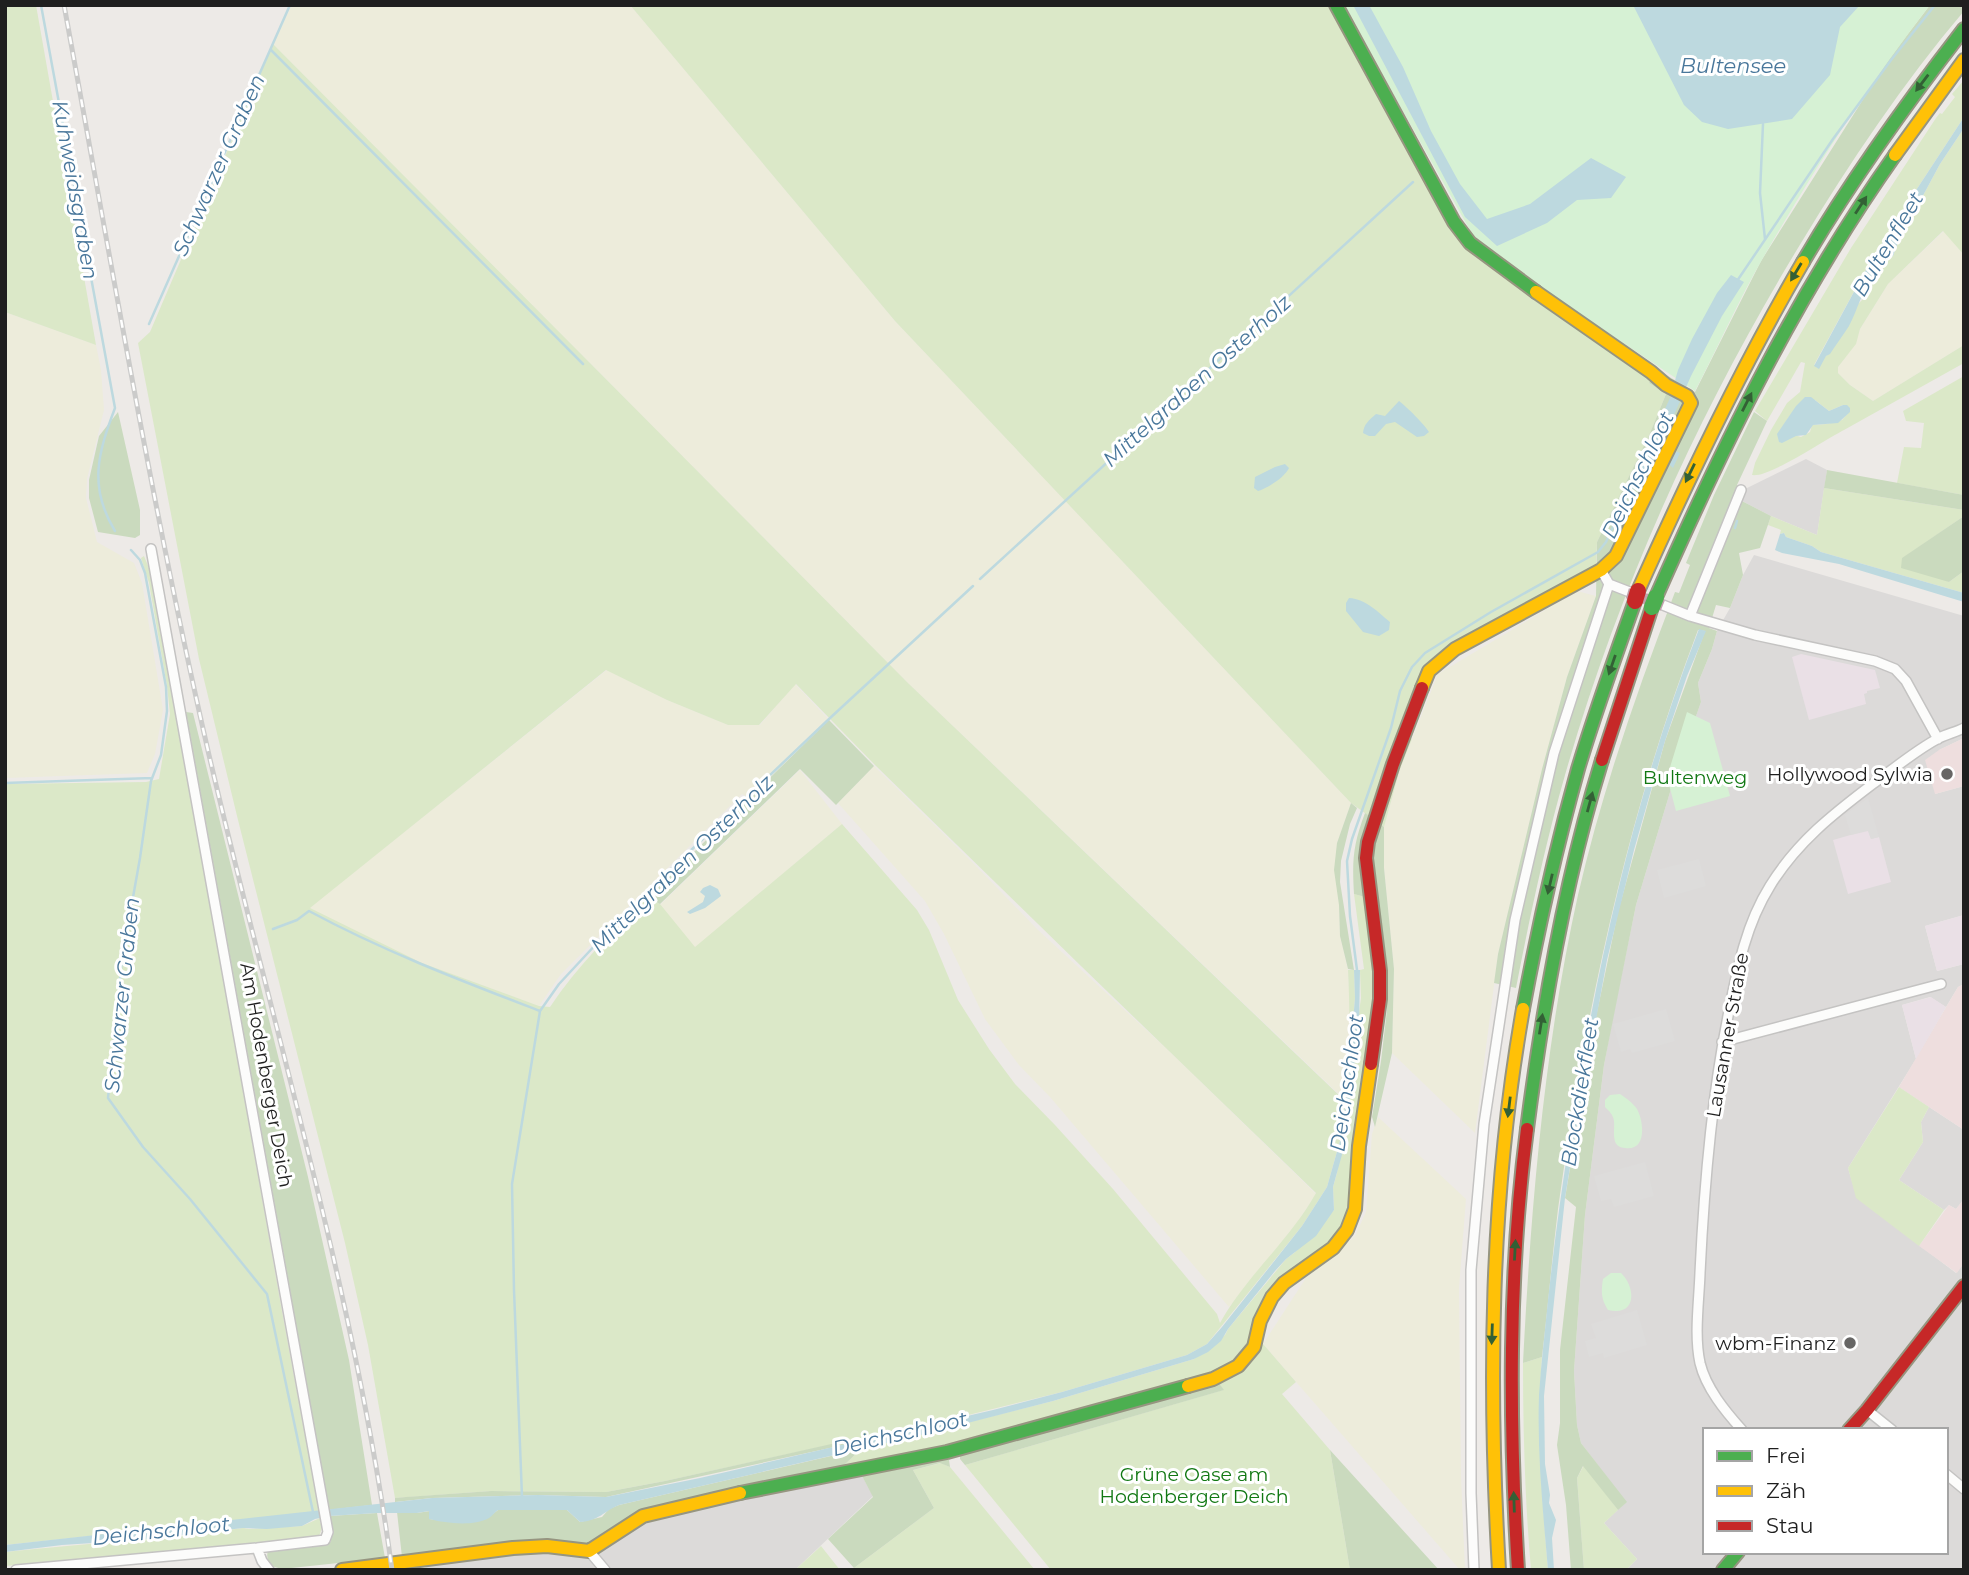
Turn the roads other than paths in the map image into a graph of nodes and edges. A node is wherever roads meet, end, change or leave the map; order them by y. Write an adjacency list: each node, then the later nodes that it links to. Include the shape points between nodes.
1 (1336, 5): 6 (main road, via 1454,222 1470,243 1691,403)
2 (1964, 29): 27 (main road, one-way to 27, via 1883,136 1796,272 1721,411 1636,596 1594,717 1537,938 1504,1145 1493,1293 1492,1442)
3 (1964, 60): 28 (main road, one-way to 3, via 1511,1442 1517,1213 1541,1017 1590,800 1654,602 1699,499 1787,327 1869,192)
4 (1741, 490): 7 (street)
5 (151, 549): 19 (street, Am Hodenberger Deich, via 328,1532 325,1539)
6 (1605, 577): 7 (street); 20 (main road, via 1455,649 1429,671 1393,764 1367,850 1380,999 1355,1209 1333,1248 1272,1297 1254,1347 1238,1366 1213,1379 947,1452 643,1516); 26 (street, via 1554,753 1515,919 1484,1124 1471,1270)
7 (1690, 616): 9 (street, via 1895,669)
8 (1964, 728): 9 (street, Lausanner Straße)
9 (1938, 739): 11 (street, Lausanner Straße, via 1826,820 1786,862 1751,922 1739,958)
10 (1941, 984): 11 (street)
11 (1723, 1042): 14 (street, Lausanner Straße, via 1703,1214 1699,1353 1710,1388)
12 (1964, 1286): 13 (main road)
13 (1867, 1410): 15 (main road); 16 (street)
14 (1740, 1428)
15 (1851, 1428)
16 (1890, 1428)
17 (1948, 1476): 18 (street)
18 (1964, 1489)
19 (257, 1548): 22 (street, Am Hodenberger Deich); 23 (street)
20 (589, 1551): 24 (main road, via 547,1546); 25 (street)
21 (1736, 1554): 29 (main road)
22 (16, 1570)
23 (269, 1570)
24 (342, 1570)
25 (606, 1570)
26 (1474, 1570)
27 (1499, 1570)
28 (1518, 1570)
29 (1723, 1570)

